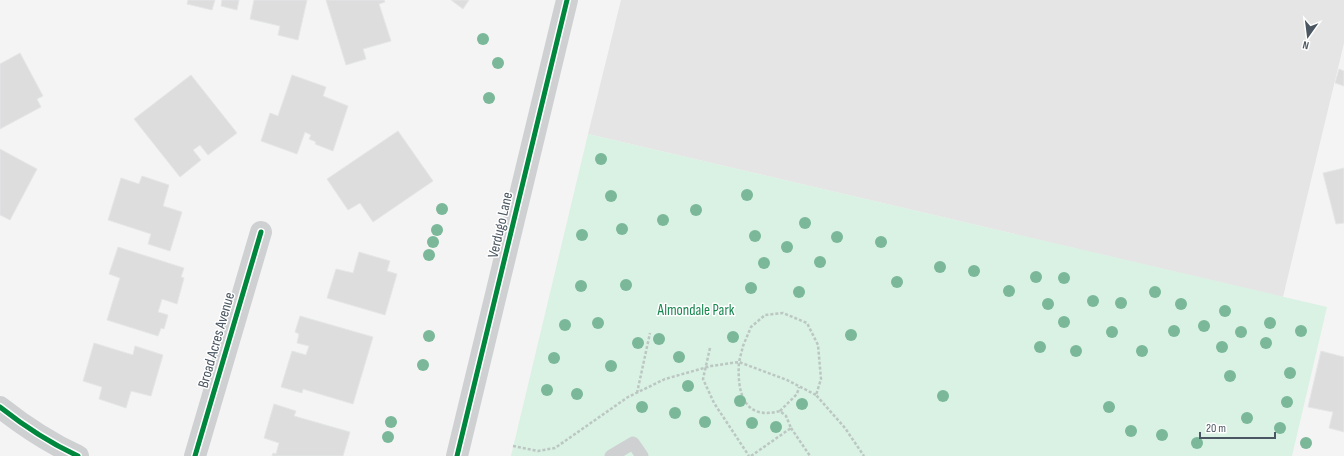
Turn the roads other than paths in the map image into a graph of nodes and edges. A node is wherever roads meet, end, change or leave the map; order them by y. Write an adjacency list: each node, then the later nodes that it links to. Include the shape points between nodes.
1 (567, 0): 6 (street, Verdugo Lane)
2 (261, 232): 5 (street, Broad Acres Avenue)
3 (0, 407): 4 (street)
4 (78, 456)
5 (195, 456)
6 (458, 456)
7 (611, 456): 8 (lane, via 633,443)
8 (642, 456)

